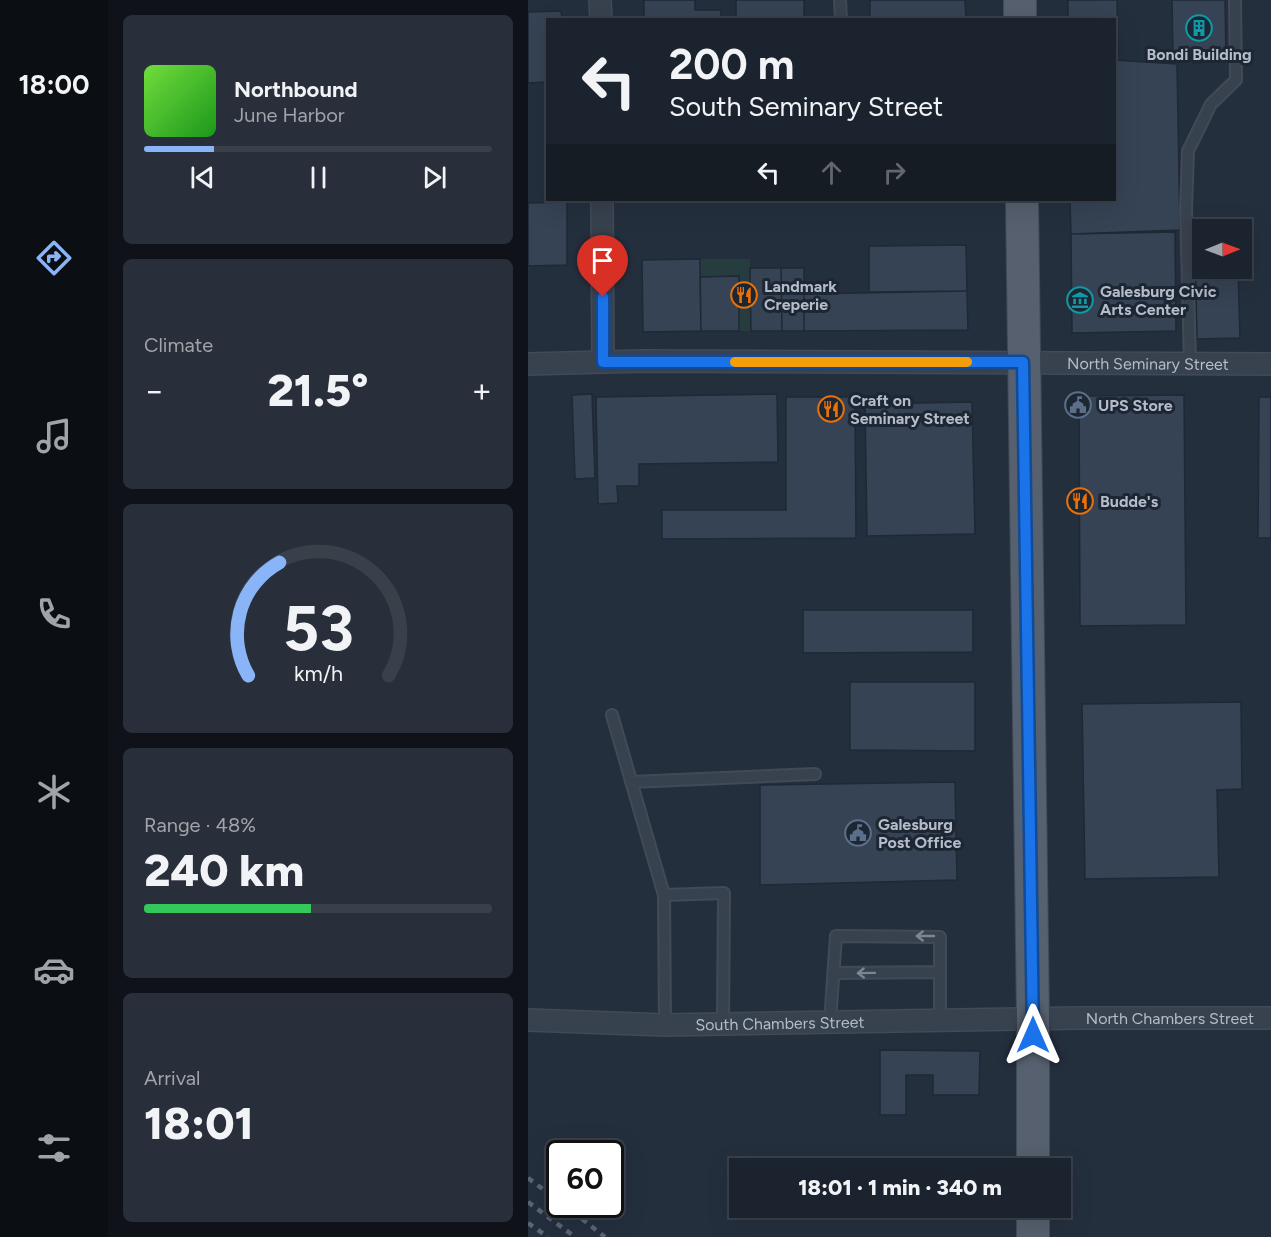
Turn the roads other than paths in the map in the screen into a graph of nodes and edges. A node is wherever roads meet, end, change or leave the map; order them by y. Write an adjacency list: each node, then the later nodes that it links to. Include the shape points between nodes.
1 (600, 0): 5 (street)
2 (840, 0): 6 (lane)
3 (1020, 0): 7 (main road)
4 (1235, 0): 12 (lane, via 1236,80 1211,104 1188,151)
5 (601, 18)
6 (841, 18)
7 (1020, 18)
8 (602, 201): 10 (street)
9 (1022, 201): 11 (main road)
10 (603, 362): 11 (street, North Seminary Street); 13 (street, North Seminary Street)
11 (1023, 362): 12 (street, North Seminary Street); 22 (main road)
12 (1190, 363): 14 (street, North Seminary Street)
13 (528, 364)
14 (1271, 364)
15 (612, 715): 17 (lane)
16 (815, 774): 17 (lane)
17 (631, 782): 18 (lane)
18 (664, 895): 26 (lane, via 724,894); 27 (lane)
19 (940, 972): 20 (lane, one-way to 20); 20 (lane, one-way to 20, via 940,936 837,936); 24 (lane)
20 (834, 973): 25 (lane)
21 (1271, 1018): 22 (street, North Chambers Street)
22 (1033, 1019): 24 (street, South Chambers Street); 28 (main road)
23 (528, 1020): 27 (street, South Chambers Street)
24 (940, 1021): 25 (street, South Chambers Street)
25 (830, 1022): 26 (street, South Chambers Street)
26 (723, 1024): 27 (street, South Chambers Street)
27 (665, 1025)
28 (1033, 1158)
29 (1033, 1218): 30 (main road)
30 (1034, 1237)

